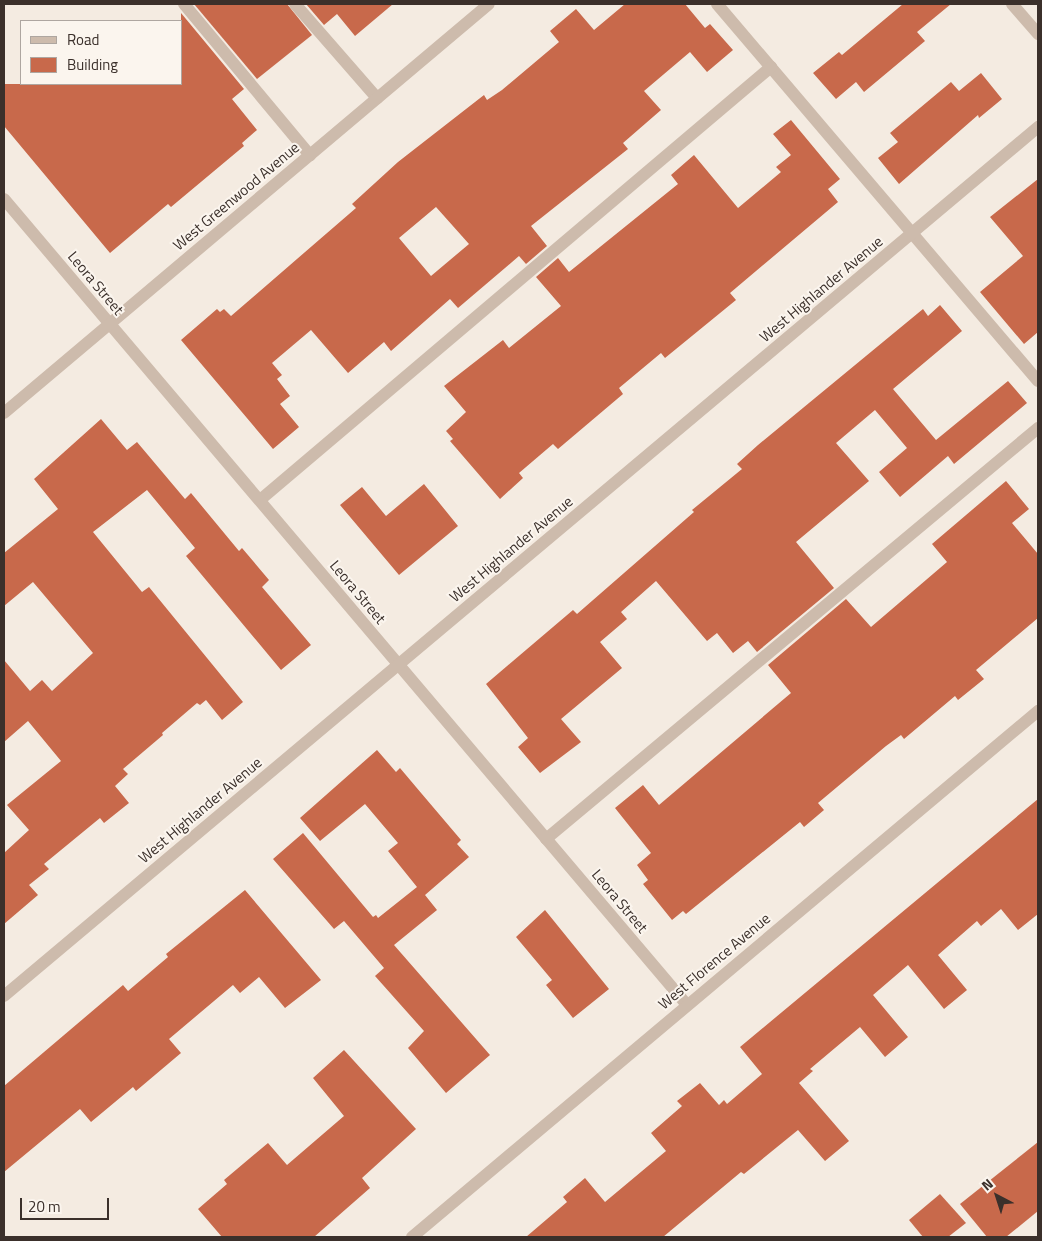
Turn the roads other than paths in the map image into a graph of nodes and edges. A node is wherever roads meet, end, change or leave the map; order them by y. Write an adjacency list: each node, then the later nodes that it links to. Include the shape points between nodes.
1 (184, 4): 10 (street)
2 (295, 4): 8 (street)
3 (489, 4): 8 (street, West Greenwood Avenue)
4 (717, 4): 7 (street)
5 (1012, 4): 6 (street)
6 (1036, 27)
7 (771, 67): 12 (street); 17 (street)
8 (377, 98): 10 (street, West Greenwood Avenue)
9 (1038, 127): 12 (street, West Highlander Avenue)
10 (310, 155): 13 (street, West Greenwood Avenue)
11 (4, 199): 13 (street, Leora Street)
12 (912, 233): 14 (street); 18 (street, West Highlander Avenue)
13 (109, 323): 15 (street, West Greenwood Avenue); 17 (street, Leora Street)
14 (1038, 381)
15 (4, 414)
16 (1038, 428): 20 (street)
17 (260, 500): 18 (street, Leora Street)
18 (398, 665): 20 (street, Leora Street); 21 (street, West Highlander Avenue)
19 (1038, 710): 22 (street, West Florence Avenue)
20 (546, 839): 22 (street, Leora Street)
21 (4, 996)
22 (688, 1005): 23 (street, West Florence Avenue)
23 (412, 1237)

